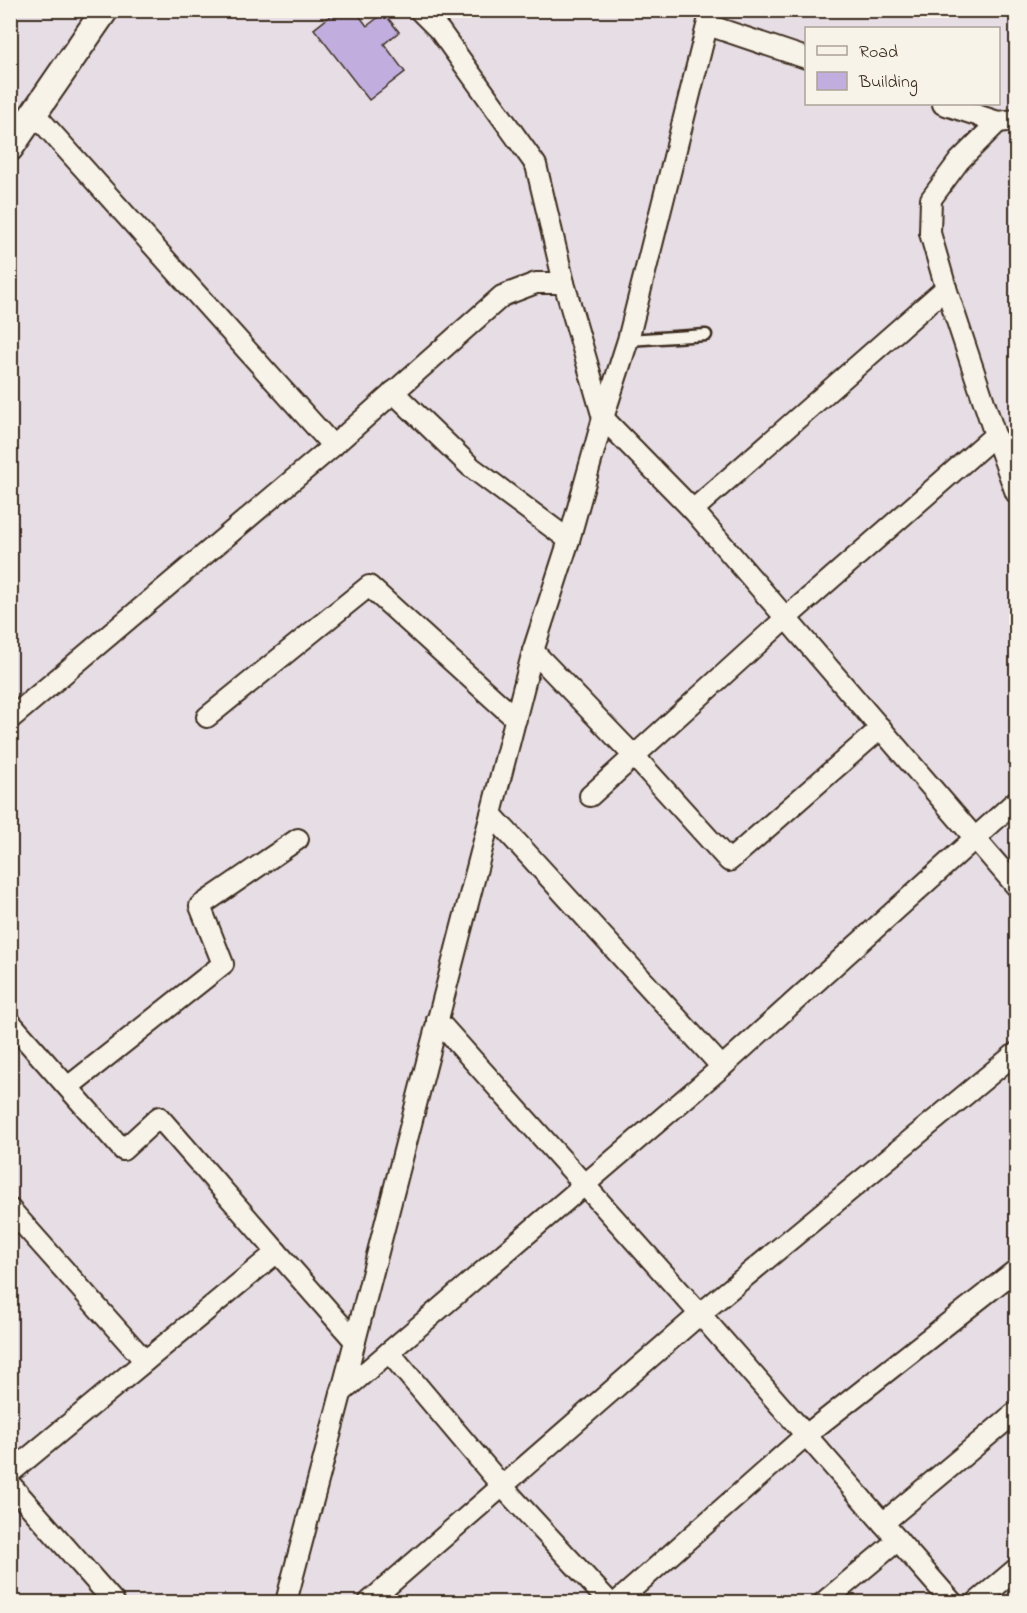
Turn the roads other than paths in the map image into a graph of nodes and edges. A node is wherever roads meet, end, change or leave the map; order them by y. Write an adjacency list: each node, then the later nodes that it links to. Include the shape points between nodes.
1 (105, 10): 6 (street)
2 (419, 10): 9 (street, via 440,31 536,165)
3 (710, 18): 4 (street); 12 (street)
4 (805, 57)
5 (947, 105): 7 (street)
6 (34, 113): 8 (street); 16 (street)
7 (1007, 121): 10 (street, via 959,161 931,199 930,233)
8 (10, 148)
9 (564, 283): 13 (street, via 536,283 502,296); 14 (street)
10 (946, 288): 15 (street); 18 (street)
11 (706, 335): 12 (lane)
12 (628, 340): 14 (street)
13 (393, 392): 16 (street); 19 (street, via 471,466)
14 (603, 418): 18 (street); 19 (street)
15 (995, 435): 17 (street); 20 (street)
16 (333, 446): 22 (street)
17 (1017, 492)
18 (693, 510): 20 (street)
19 (569, 540): 21 (street)
20 (786, 618): 25 (street); 26 (street)
21 (533, 651): 24 (street); 26 (street)
22 (13, 713)
23 (207, 717): 24 (street, via 369,586)
24 (516, 719): 29 (street)
25 (881, 728): 26 (street, via 729,861); 30 (street)
26 (634, 756): 27 (street)
27 (590, 796)
28 (1017, 801): 30 (street)
29 (491, 814): 33 (street); 36 (street)
30 (976, 837): 32 (street); 36 (street)
31 (298, 839): 37 (street, via 200,906 222,964)
32 (1017, 886)
33 (437, 1020): 38 (street); 43 (street)
34 (10, 1022): 37 (street)
35 (1017, 1053): 42 (street)
36 (722, 1067): 38 (street)
37 (68, 1087): 40 (street, via 123,1150 159,1118)
38 (585, 1185): 42 (street); 44 (street)
39 (10, 1209): 45 (street)
40 (277, 1252): 43 (street); 45 (street)
41 (1017, 1270): 48 (street)
42 (700, 1314): 48 (street); 51 (street)
43 (355, 1341): 46 (street)
44 (389, 1353): 46 (street); 51 (street)
45 (145, 1361): 49 (street)
46 (341, 1393): 56 (street)
47 (1017, 1412): 52 (street)
48 (806, 1435): 52 (street); 59 (street)
49 (10, 1473)
50 (10, 1484): 55 (street)
51 (502, 1486): 57 (street); 58 (street)
52 (883, 1523): 53 (street)
53 (898, 1540): 60 (street); 61 (street)
54 (1017, 1569): 62 (street)
55 (114, 1602)
56 (286, 1602)
57 (369, 1602)
58 (609, 1602)
59 (617, 1602)
60 (824, 1602)
61 (952, 1602)
62 (977, 1602)

